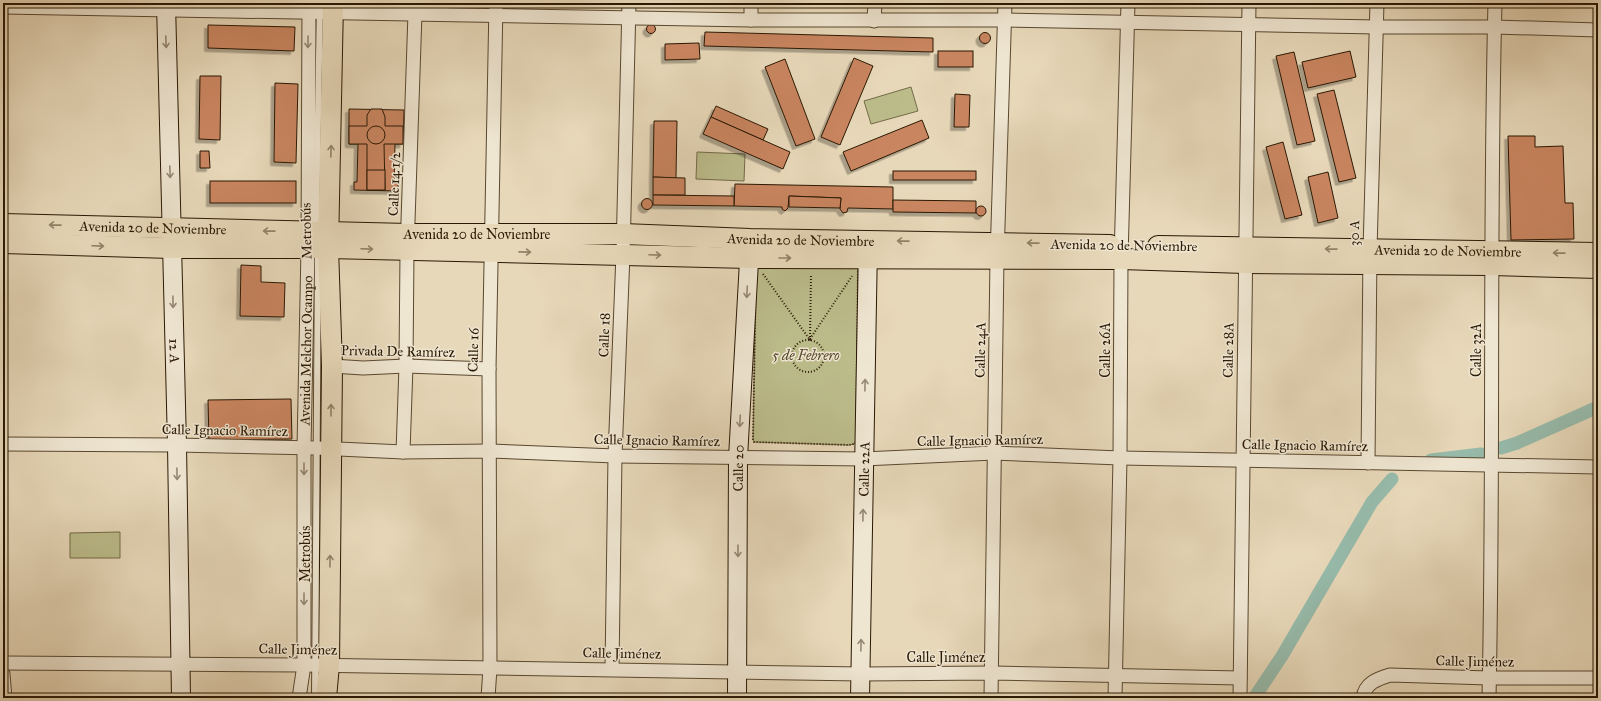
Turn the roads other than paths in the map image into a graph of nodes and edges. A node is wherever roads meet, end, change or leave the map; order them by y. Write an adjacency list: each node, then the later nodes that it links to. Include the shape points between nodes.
1 (629, 3): 16 (street, Calle 18)
2 (751, 3): 17 (street)
3 (875, 3): 18 (street)
4 (1005, 3): 19 (street, Calle 24A)
5 (1128, 3): 20 (street, Calle 26A)
6 (1249, 3): 21 (street, Calle 28A)
7 (1377, 3): 22 (street, 30 A)
8 (1495, 3): 23 (street, Calle 32A)
9 (165, 6): 10 (street, via 78,9); 11 (street); 26 (main road, 12 A, one-way to 26)
10 (3, 7)
11 (321, 8): 12 (street); 29 (main road, Avenida Melchor Ocampo)
12 (379, 8): 15 (street)
13 (444, 9): 14 (street); 15 (street)
14 (496, 10): 16 (street); 32 (street, Calle 16)
15 (415, 11): 30 (street, Calle 14 1/2)
16 (629, 17): 17 (street); 27 (street, Calle 18)
17 (751, 20): 18 (street)
18 (874, 20): 19 (street)
19 (1005, 20): 20 (street); 34 (street, Calle 24A)
20 (1127, 23): 21 (street); 35 (street, Calle 26A)
21 (1248, 24): 22 (street); 38 (street, Calle 28A)
22 (1377, 27): 23 (street); 40 (street, 30 A)
23 (1495, 27): 24 (street); 41 (street, Calle 32A)
24 (1598, 30)
25 (3, 224): 26 (main road, Avenida 20 de Noviembre, one-way to 25)
26 (172, 228): 29 (main road, Avenida 20 de Noviembre, one-way to 26); 33 (main road, 12 A)
27 (623, 234): 28 (main road, Avenida 20 de Noviembre); 32 (main road, Avenida 20 de Noviembre); 37 (street, Calle 18)
28 (750, 239): 39 (main road, Avenida 20 de Noviembre); 42 (main road, Calle 20)
29 (318, 240): 30 (main road, Avenida 20 de Noviembre); 33 (main road, Avenida 20 de Noviembre); 44 (main road, Avenida Melchor Ocampo); 49 (street, Avenida Melchor Ocampo)
30 (408, 242): 32 (main road, Avenida 20 de Noviembre); 45 (street, Calle 14 1/2)
31 (3, 243): 33 (main road, Avenida 20 de Noviembre, one-way to 33)
32 (492, 243): 37 (main road, Avenida 20 de Noviembre, one-way to 37); 46 (street, Calle 16)
33 (172, 248): 48 (main road, 12 A, one-way to 48)
34 (997, 250): 35 (main road, Avenida 20 de Noviembre); 39 (main road, Avenida 20 de Noviembre); 52 (street, Calle 24A)
35 (1122, 252): 38 (main road, Avenida 20 de Noviembre); 55 (street, Calle 26A)
36 (1598, 253): 41 (main road, Avenida 20 de Noviembre, one-way to 41)
37 (623, 254): 42 (main road, Avenida 20 de Noviembre, one-way to 42); 53 (street, Calle 18)
38 (1245, 255): 40 (main road, Avenida 20 de Noviembre); 57 (street, Calle 28A)
39 (864, 256): 42 (main road, Avenida 20 de Noviembre, one-way to 39); 56 (main road, Calle 22A, one-way to 39)
40 (1370, 257): 41 (main road, Avenida 20 de Noviembre); 58 (street, 30 A)
41 (1492, 258): 43 (main road, Avenida 20 de Noviembre); 59 (street, Calle 32A)
42 (753, 262): 54 (main road, Calle 20, one-way to 54)
43 (1598, 268)
44 (332, 366): 45 (street, Privada De Ramírez); 49 (main road, Avenida Melchor Ocampo, one-way to 44)
45 (406, 366): 46 (street, Privada De Ramírez); 51 (street, Calle 14 1/2)
46 (489, 369): 50 (street, Calle 16)
47 (3, 444): 48 (street, Calle Ignacio Ramírez)
48 (177, 445): 49 (street, Calle Ignacio Ramírez); 62 (main road, 12 A, one-way to 62)
49 (317, 448): 51 (street, Calle Ignacio Ramírez); 63 (main road, Avenida Melchor Ocampo); 63 (street, Avenida Melchor Ocampo, one-way to 63)
50 (490, 451): 51 (street, Calle Ignacio Ramírez); 53 (street, Calle Ignacio Ramírez); 64 (street, Calle 16)
51 (403, 452)
52 (994, 453): 55 (street, Calle Ignacio Ramírez); 56 (street, Calle Ignacio Ramírez); 67 (street, Calle 24A)
53 (615, 456): 54 (street, Calle Ignacio Ramírez); 65 (street, Calle 18)
54 (738, 458): 56 (street, Calle Ignacio Ramírez); 66 (main road, Calle 20, one-way to 66)
55 (1120, 458): 57 (street, Calle Ignacio Ramírez); 70 (street, Calle 26A)
56 (863, 459): 69 (main road, Calle 22A, one-way to 56)
57 (1243, 460): 58 (street, Calle Ignacio Ramírez); 71 (street, Calle 28A)
58 (1368, 463): 59 (street, Calle Ignacio Ramírez)
59 (1492, 465): 60 (street, Calle Ignacio Ramírez); 72 (street, Calle 32A)
60 (1598, 467)
61 (3, 663): 62 (street, Calle Jiménez)
62 (180, 665): 63 (street, Calle Jiménez); 75 (main road, 12 A)
63 (317, 665): 64 (street, Calle Jiménez); 76 (street, Avenida Melchor Ocampo); 77 (lane); 78 (main road, Avenida Melchor Ocampo)
64 (490, 668): 65 (street, Calle Jiménez); 79 (street, Calle 16)
65 (612, 669): 66 (street, Calle Jiménez)
66 (737, 671): 69 (street, Calle Jiménez); 80 (main road, Calle 20)
67 (992, 673): 69 (street, Calle Jiménez); 70 (street, Calle Jiménez); 82 (street, Calle 24A)
68 (3, 674): 74 (street)
69 (861, 674): 81 (main road, Calle 22A)
70 (1116, 676): 71 (street, Calle Jiménez); 83 (street, Calle 26A)
71 (1240, 678): 84 (street, Calle 28A)
72 (1489, 678): 73 (street, Calle Jiménez); 85 (street, Calle Jiménez, via 1390,676 1377,679 1368,686); 86 (street, Calle 32A)
73 (1598, 678)
74 (5, 698)
75 (181, 698)
76 (298, 698)
77 (315, 698)
78 (326, 698)
79 (488, 698)
80 (737, 698)
81 (860, 698)
82 (990, 698)
83 (1115, 698)
84 (1240, 698)
85 (1363, 698)
86 (1489, 698)

